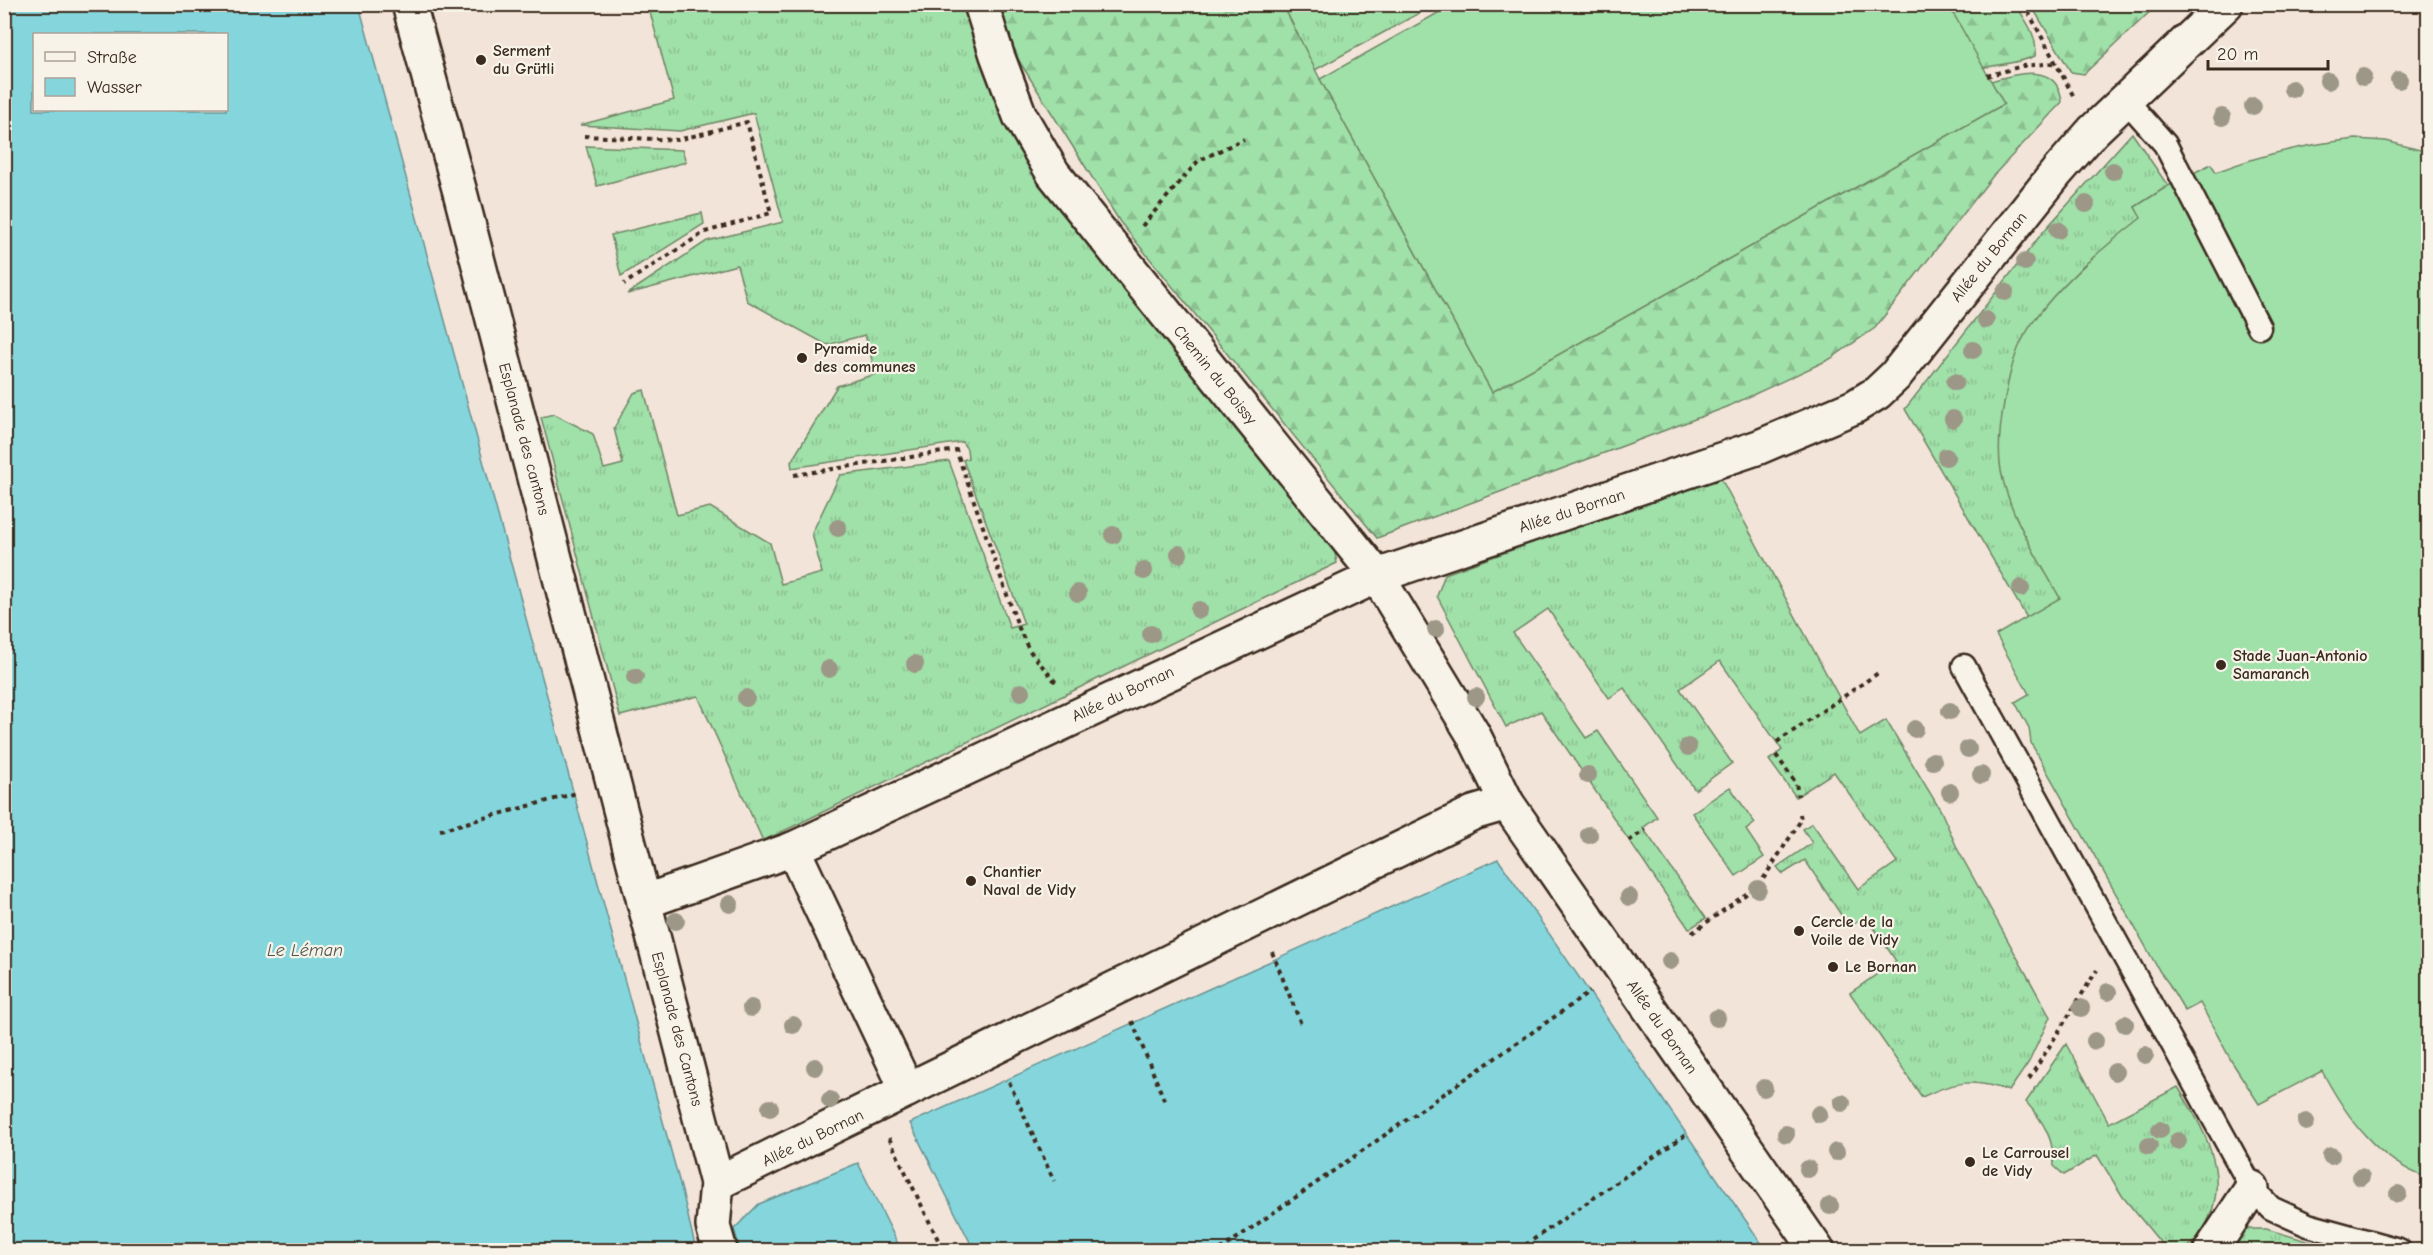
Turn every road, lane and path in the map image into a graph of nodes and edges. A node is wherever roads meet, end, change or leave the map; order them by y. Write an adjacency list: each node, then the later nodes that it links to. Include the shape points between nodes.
1 (408, 4): 30 (street, Esplanade des cantons)
2 (981, 4): 11 (street, Chemin du Boissy, via 1020,116 1053,173)
3 (2024, 4): 5 (path)
4 (2226, 4): 7 (street, Allée du Bornan)
5 (2056, 63): 6 (path, via 2022,66); 8 (path)
6 (1988, 76)
7 (2126, 99): 8 (street, Allée du Bornan); 13 (lane, via 2165,144)
8 (2093, 131): 15 (street, Allée du Bornan, via 1895,376 1854,407 1706,466)
9 (584, 136): 12 (path, via 678,140 747,122 771,213 705,232)
10 (1244, 139): 11 (path, via 1198,161)
11 (1118, 254): 15 (street, Chemin du Boissy)
12 (624, 284)
13 (2259, 327)
14 (794, 475): 18 (path, via 956,450 1029,650)
15 (1377, 576): 18 (street, Allée du Bornan); 19 (street, Chemin du Boissy)
16 (1965, 666): 33 (lane)
17 (1881, 671): 20 (path)
18 (1082, 713): 29 (street, Allée du Bornan)
19 (1473, 734): 24 (street, Allée du Bornan)
20 (1777, 742)
21 (1776, 755): 23 (path, via 1796,783)
22 (578, 793): 26 (path)
23 (1798, 796)
24 (1508, 802): 31 (street, Allée du Bornan, via 1473,813); 50 (street, Allée du Bornan)
25 (1800, 814): 32 (path, via 1801,820 1760,884)
26 (440, 830)
27 (1645, 830): 28 (path)
28 (1629, 841)
29 (793, 849): 30 (street, Allée du Bornan); 39 (street)
30 (641, 888): 44 (street, Esplanade des Cantons)
31 (1258, 918): 34 (street, Allée du Bornan); 36 (path)
32 (1692, 933)
33 (2116, 939): 38 (path); 45 (lane)
34 (1119, 987): 37 (street, Allée du Bornan); 40 (path)
35 (1590, 992): 48 (path)
36 (1301, 1024)
37 (994, 1049): 39 (street, Allée du Bornan); 43 (path)
38 (2029, 1079)
39 (907, 1090): 41 (street, Allée du Bornan)
40 (1165, 1102)
41 (874, 1108): 44 (street, Allée du Bornan); 47 (path)
42 (1687, 1134): 49 (path)
43 (1054, 1181)
44 (717, 1184): 46 (street, Esplanade des Cantons)
45 (2252, 1188): 51 (street); 52 (lane, via 2271,1208 2308,1225)
46 (716, 1238)
47 (943, 1251)
48 (1220, 1251)
49 (1518, 1251)
50 (1816, 1251)
51 (2211, 1251)
52 (2399, 1251)

